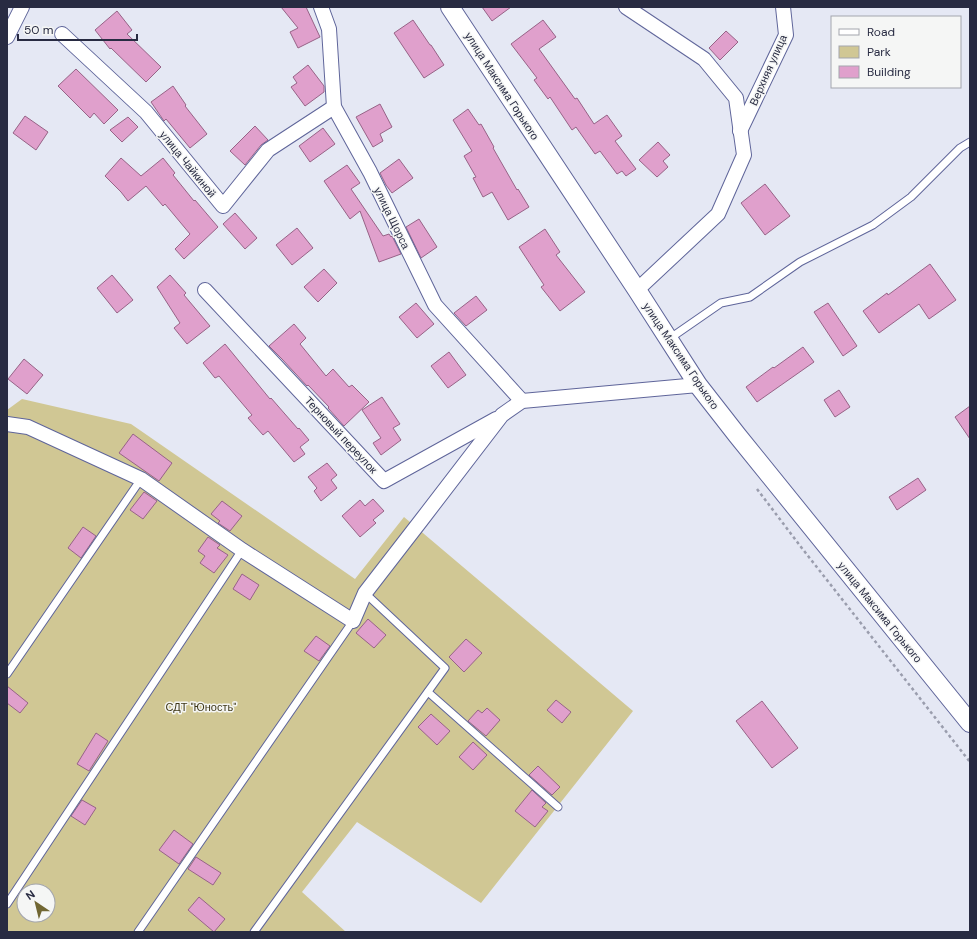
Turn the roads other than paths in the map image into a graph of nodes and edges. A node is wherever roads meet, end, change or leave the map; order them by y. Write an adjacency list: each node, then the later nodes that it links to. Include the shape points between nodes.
1 (22, 7): 7 (street)
2 (321, 7): 8 (street, улица Щорса, via 329,29)
3 (450, 7): 12 (street, улица Максима Горького)
4 (626, 7): 9 (street, via 704,59 736,98)
5 (783, 7): 9 (street, Верхняя улица, via 786,35)
6 (62, 34): 8 (street, улица Чайкиной, via 146,112 223,206 268,150)
7 (7, 37)
8 (334, 107): 15 (street, улица Щорса, via 370,172 435,305)
9 (740, 132): 12 (street, via 744,155 718,214)
10 (970, 142): 13 (lane, via 960,148 910,197 873,224 800,262 750,297 721,303)
11 (205, 290): 16 (street, Терновый переулок, via 384,481)
12 (637, 290): 13 (street, улица Максима Горького)
13 (669, 340): 14 (street, улица Максима Горького)
14 (698, 385): 15 (street); 24 (street, улица Максима Горького)
15 (522, 401): 16 (street)
16 (502, 416): 20 (street)
17 (7, 424): 18 (street, via 28,427)
18 (141, 479): 19 (street); 22 (lane)
19 (242, 550): 21 (street); 26 (lane)
20 (365, 593): 21 (street); 23 (lane, via 445,668)
21 (354, 621): 27 (lane)
22 (7, 674)
23 (428, 692): 25 (lane); 28 (lane)
24 (970, 723)
25 (558, 807)
26 (7, 904)
27 (138, 932)
28 (254, 932)

